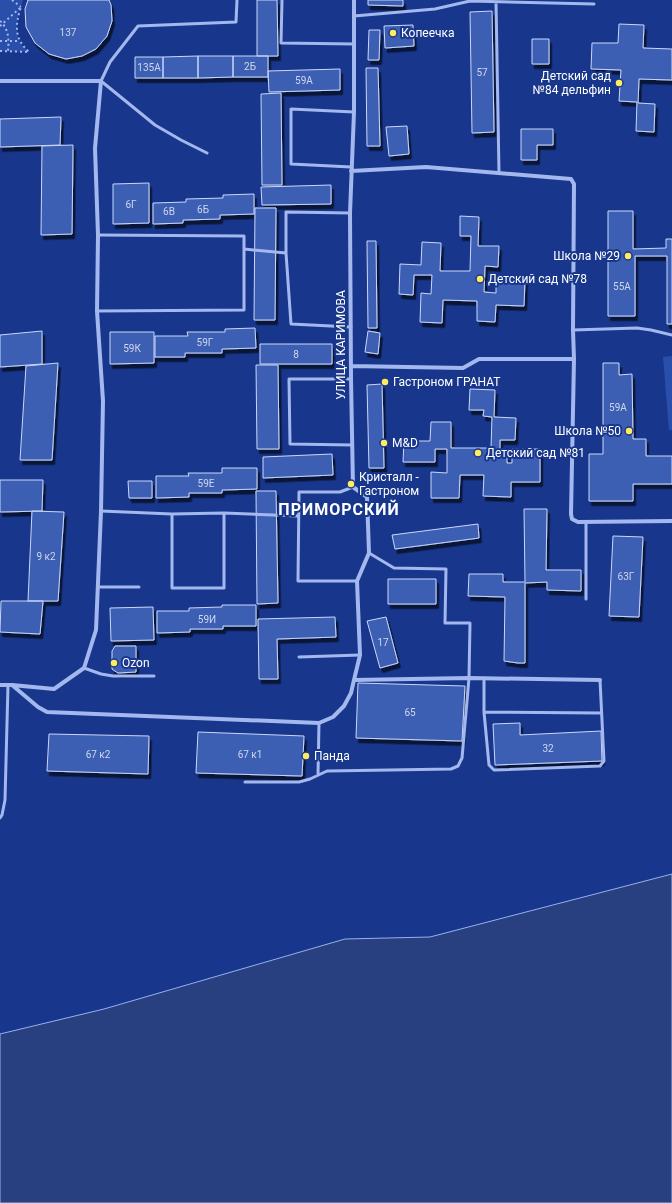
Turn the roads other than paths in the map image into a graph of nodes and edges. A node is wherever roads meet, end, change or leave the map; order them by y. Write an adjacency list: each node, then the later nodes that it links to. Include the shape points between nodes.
1 (237, 0): 9 (lane, via 236,22 138,26 110,62)
2 (282, 0): 7 (lane, via 281,43)
3 (354, 0): 6 (street, УЛИЦА КАРИМОВА)
4 (496, 2): 5 (lane); 6 (lane, via 470,1 436,9); 13 (lane)
5 (594, 4)
6 (354, 16): 7 (street, УЛИЦА КАРИМОВА)
7 (354, 44): 10 (street, УЛИЦА КАРИМОВА)
8 (0, 81): 9 (street)
9 (101, 81): 11 (lane, via 155,125); 15 (street, via 95,148)
10 (354, 112): 12 (street, УЛИЦА КАРИМОВА); 12 (lane, via 291,109 291,164)
11 (207, 153)
12 (351, 169): 13 (street, via 426,167); 14 (street, УЛИЦА КАРИМОВА)
13 (499, 173): 20 (street, via 573,181)
14 (350, 213): 17 (lane, via 286,212); 19 (street, УЛИЦА КАРИМОВА)
15 (98, 235): 16 (lane, via 244,236); 18 (street)
16 (244, 249): 17 (lane); 18 (lane, via 244,310)
17 (286, 253): 19 (lane, via 291,324)
18 (97, 311): 27 (street, via 102,401)
19 (351, 326): 23 (street, УЛИЦА КАРИМОВА)
20 (573, 330): 21 (lane, via 637,328); 22 (street)
21 (672, 335)
22 (574, 359): 23 (street, via 479,359 464,368); 32 (street, via 571,514 572,519)
23 (351, 366): 24 (street, УЛИЦА КАРИМОВА)
24 (351, 379): 25 (street, УЛИЦА КАРИМОВА); 25 (lane, via 289,379 290,444)
25 (352, 445): 26 (street, УЛИЦА КАРИМОВА)
26 (354, 487): 30 (lane, via 340,492 299,492); 33 (street, via 367,496)
27 (101, 511): 29 (lane); 35 (street)
28 (224, 513): 29 (lane); 29 (lane, via 224,588 172,588); 30 (lane)
29 (172, 514)
30 (298, 516): 34 (lane, via 298,581)
31 (672, 521): 32 (street)
32 (586, 522): 37 (lane)
33 (369, 553): 34 (street); 42 (lane, via 394,568 446,569 445,623 470,623)
34 (357, 581): 38 (street)
35 (98, 587): 36 (lane); 40 (street, via 96,630)
36 (139, 587)
37 (586, 599)
38 (360, 655): 39 (lane); 44 (street)
39 (299, 657)
40 (84, 668): 41 (lane, via 113,676); 47 (street, via 54,689)
41 (154, 676)
42 (469, 678): 43 (street); 44 (street); 51 (lane, via 462,758 458,766 451,769 327,771)
43 (484, 678): 45 (street); 48 (lane)
44 (354, 680): 50 (street, via 344,706 333,717)
45 (600, 680): 49 (lane)
46 (0, 685): 47 (street)
47 (10, 685): 50 (street, via 47,712); 53 (lane, via 5,800)
48 (484, 712): 49 (lane); 49 (lane, via 489,765 494,770 600,766 604,761)
49 (601, 713)
50 (319, 723): 51 (lane)
51 (318, 775): 52 (lane, via 299,782)
52 (245, 782)
53 (0, 818)

